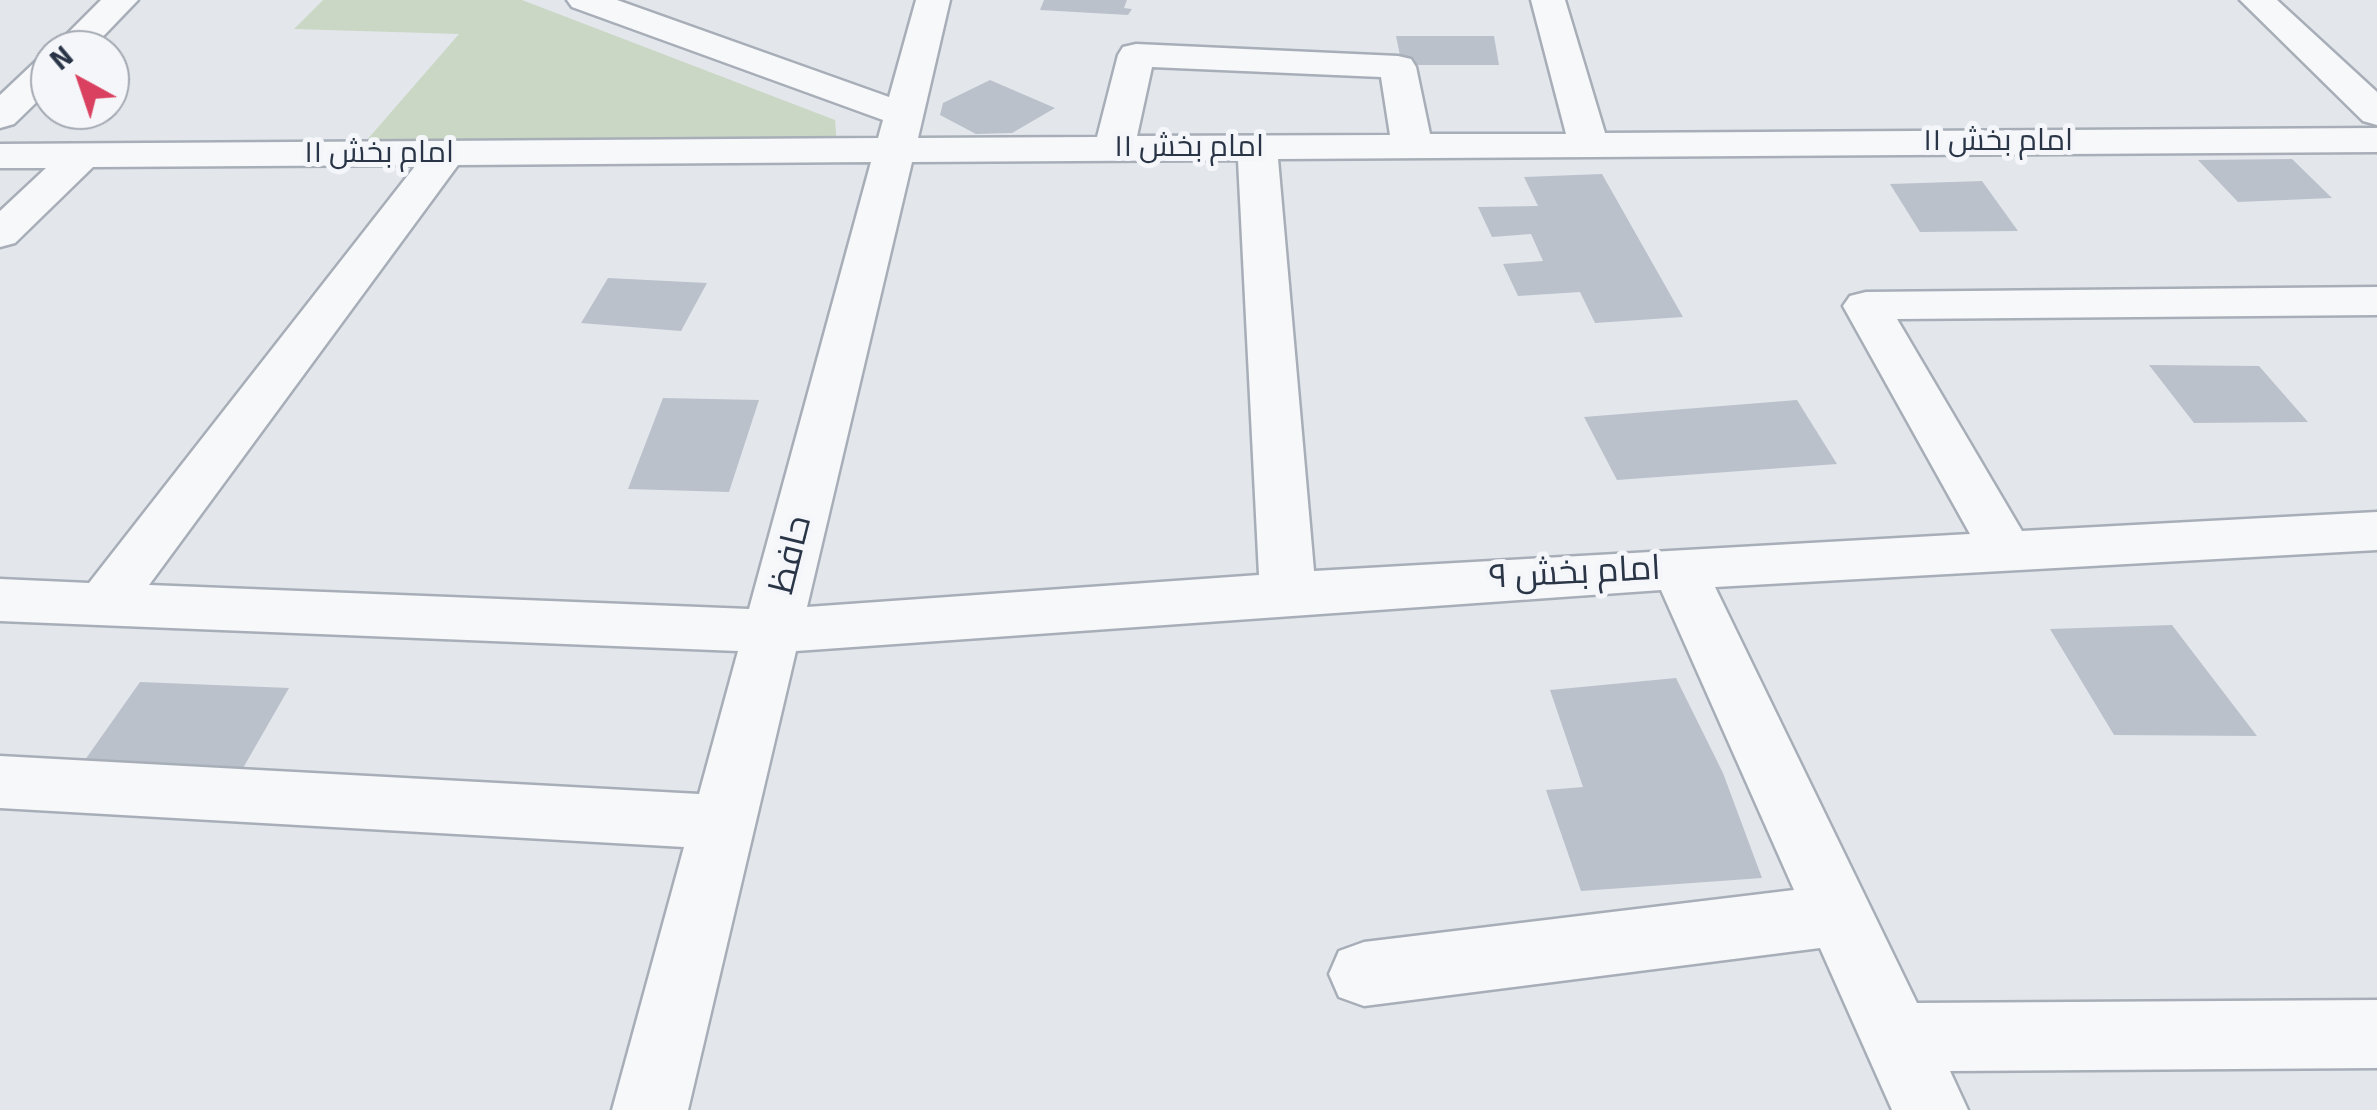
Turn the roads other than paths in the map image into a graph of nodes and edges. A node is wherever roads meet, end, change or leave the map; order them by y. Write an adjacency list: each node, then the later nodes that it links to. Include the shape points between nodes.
1 (121, 0): 6 (street)
2 (584, 0): 10 (street)
3 (933, 0): 10 (street, حافظ)
4 (1548, 0): 12 (street)
5 (2257, 0): 8 (street)
6 (90, 30)
7 (30, 87): 9 (street)
8 (2377, 113)
9 (0, 116)
10 (899, 132): 14 (street, امام بخش ۱۱); 16 (street, امام بخش ۱۱); 27 (street, حافظ)
11 (2377, 140): 12 (street, امام بخش ۱۱)
12 (1589, 145): 13 (street, امام بخش ۱۱)
13 (1412, 146): 14 (street, via 1398,67 1136,55); 15 (street, امام بخش ۱۱)
14 (1114, 148): 15 (street, امام بخش ۱۱)
15 (1257, 148): 24 (street)
16 (446, 153): 18 (street, امام بخش ۱۱); 26 (street)
17 (0, 156): 18 (street, امام بخش ۱۱)
18 (83, 156): 19 (street)
19 (0, 234)
20 (2377, 302): 22 (street, via 1866,306)
21 (2377, 531): 22 (street, امام بخش ۹)
22 (2006, 550): 23 (street, امام بخش ۹)
23 (1679, 569): 24 (street, امام بخش ۹); 30 (street)
24 (1288, 593): 27 (street, امام بخش ۹)
25 (0, 600): 26 (street, امام بخش ۹)
26 (104, 604): 27 (street, امام بخش ۹)
27 (773, 631): 29 (street, حافظ)
28 (0, 782): 29 (street)
29 (724, 822): 34 (street, حافظ)
30 (1840, 915): 31 (street); 33 (street)
31 (1364, 974)
32 (2377, 1034): 33 (street)
33 (1896, 1037): 35 (street)
34 (650, 1110)
35 (1930, 1110)

